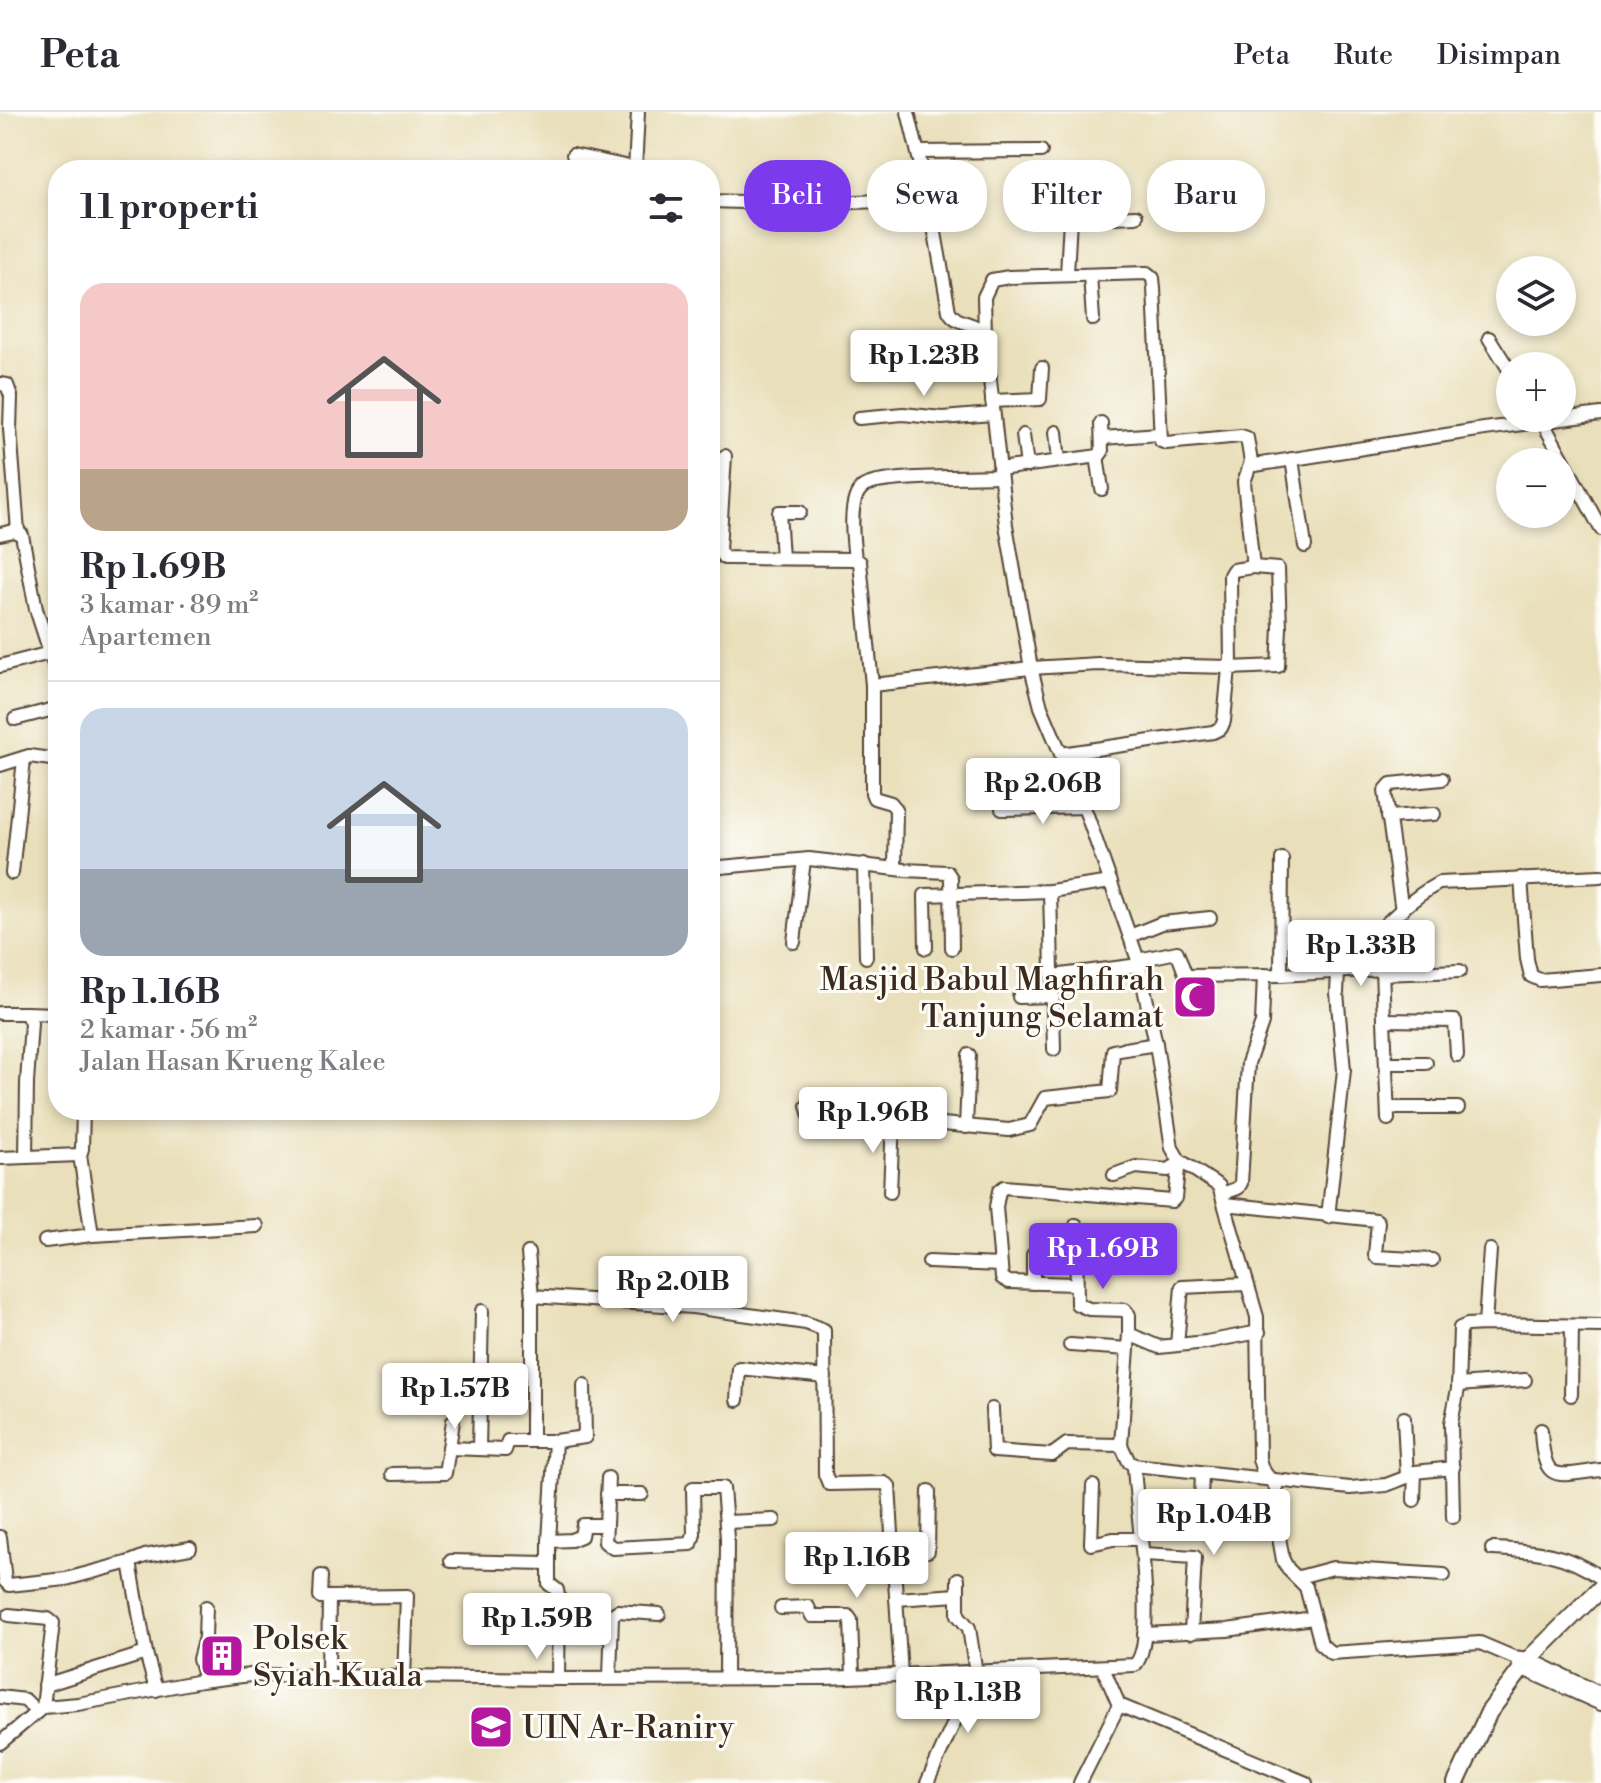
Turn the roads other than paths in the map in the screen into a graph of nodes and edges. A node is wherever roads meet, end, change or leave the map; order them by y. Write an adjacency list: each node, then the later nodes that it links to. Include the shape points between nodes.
1 (638, 112): 7 (street)
2 (908, 112): 4 (street)
3 (1041, 151): 4 (street)
4 (918, 152): 8 (street)
5 (573, 155): 6 (street)
6 (595, 160)
7 (635, 160)
8 (920, 160)
9 (720, 201): 10 (street)
10 (744, 202)
11 (1136, 216): 13 (street, via 1070,219)
12 (935, 232): 16 (street, via 950,314)
13 (1067, 274): 14 (street); 16 (street, via 992,280 984,297)
14 (1090, 275): 15 (street); 29 (street, via 1147,273 1153,278)
15 (1093, 319)
16 (985, 335): 21 (street)
17 (1489, 338): 18 (street)
18 (1498, 352)
19 (1042, 368): 21 (street, via 1040,399)
20 (0, 384): 38 (street, via 10,390)
21 (992, 408): 24 (street, via 942,418); 39 (street)
22 (1601, 414): 23 (street)
23 (1576, 417)
24 (859, 418)
25 (1101, 423): 31 (street)
26 (1496, 427): 34 (street)
27 (1056, 432): 35 (street)
28 (1548, 432): 43 (street)
29 (1160, 434): 31 (street); 36 (street, via 1166,443 1241,436 1247,438)
30 (1023, 435): 37 (street)
31 (1102, 438): 33 (street)
32 (725, 456): 47 (street, via 720,554)
33 (1097, 456): 35 (street); 41 (street)
34 (1292, 459): 36 (street); 46 (street)
35 (1059, 461): 37 (street)
36 (1251, 462): 49 (street, via 1244,482)
37 (1027, 466): 39 (street)
38 (15, 472): 40 (street); 44 (street)
39 (999, 473): 48 (street, via 866,485 852,517); 54 (street)
40 (0, 474)
41 (1102, 489)
42 (800, 512): 47 (street, via 779,512)
43 (1601, 529)
44 (18, 531): 45 (street); 50 (street)
45 (0, 534)
46 (1305, 546)
47 (782, 558): 48 (street)
48 (855, 559): 55 (street, via 861,565)
49 (1253, 567): 53 (street, via 1230,575); 53 (street, via 1278,569 1280,662 1275,667)
50 (48, 647)
51 (48, 654): 52 (street)
52 (0, 666)
53 (1231, 667): 54 (street); 58 (street, via 1224,721 1218,730)
54 (1031, 668): 55 (street); 58 (street)
55 (872, 685): 71 (street, via 872,797 896,809)
56 (48, 711): 57 (street)
57 (15, 719)
58 (1061, 754): 63 (street)
59 (24, 759): 60 (street); 61 (street); 72 (street)
60 (48, 761)
61 (0, 765)
62 (1442, 779): 66 (street, via 1391,784 1385,791)
63 (1084, 807): 64 (street); 75 (street)
64 (1002, 809)
65 (1434, 814): 66 (street)
66 (1388, 817): 78 (street)
67 (1282, 859): 90 (street)
68 (804, 860): 69 (street); 70 (street); 81 (street)
69 (864, 864): 71 (street); 84 (street)
70 (720, 867)
71 (895, 868): 77 (street, via 947,872)
72 (12, 873)
73 (1601, 876): 74 (street)
74 (1521, 878): 78 (street, via 1439,883); 91 (street, via 1531,976 1540,980)
75 (1111, 882): 76 (street); 80 (street)
76 (1050, 891): 77 (street); 92 (street)
77 (951, 893): 82 (street, via 924,897); 83 (street)
78 (1402, 911): 87 (street)
79 (1210, 918): 80 (street, via 1162,923)
80 (1130, 936): 85 (street)
81 (794, 942)
82 (926, 948)
83 (952, 948)
84 (866, 957)
85 (1139, 962): 89 (street, via 1177,952 1186,976); 92 (street); 99 (street)
86 (1460, 971): 88 (street)
87 (1338, 972): 88 (street, via 1381,969); 90 (street); 117 (street, via 1344,1070)
88 (1383, 974): 98 (street)
89 (1264, 975): 90 (street); 116 (street, via 1262,1023 1248,1063 1241,1183)
90 (1281, 975)
91 (1601, 975)
92 (1053, 976): 93 (street)
93 (1053, 996): 94 (street); 100 (street)
94 (1019, 997)
95 (0, 1013): 96 (street)
96 (26, 1013): 97 (street); 111 (street, via 31,1023)
97 (48, 1014)
98 (1384, 1020): 102 (street, via 1455,1021); 103 (street)
99 (1156, 1044): 109 (street, via 1113,1051 1112,1088 1107,1092 1045,1098 1025,1127); 113 (street, via 1170,1143)
100 (1054, 1049)
101 (969, 1055): 109 (street)
102 (1457, 1055)
103 (1386, 1063): 104 (street); 106 (street, via 1388,1114)
104 (1426, 1063)
105 (807, 1106): 108 (street, via 810,1116)
106 (1458, 1108)
107 (83, 1120): 110 (street)
108 (893, 1120): 109 (street); 115 (street)
109 (966, 1127)
110 (80, 1155): 111 (street); 120 (street)
111 (26, 1157): 112 (street)
112 (0, 1158)
113 (1178, 1163): 114 (street, via 1168,1170 1136,1167); 116 (street, via 1214,1182); 127 (street, via 1172,1201 1004,1187 997,1193 996,1207)
114 (1114, 1175)
115 (890, 1192)
116 (1223, 1199): 117 (street); 130 (street)
117 (1328, 1217): 125 (street, via 1378,1222 1377,1257)
118 (1076, 1225): 129 (street)
119 (257, 1226): 120 (street)
120 (92, 1235): 121 (street)
121 (45, 1241)
122 (1490, 1250): 133 (street)
123 (528, 1253): 131 (street)
124 (1033, 1255): 128 (street)
125 (1432, 1260)
126 (929, 1262): 127 (street)
127 (1000, 1265): 128 (street, via 1005,1281)
128 (1033, 1283): 129 (street)
129 (1075, 1284): 137 (street, via 1079,1307 1128,1312)
130 (1247, 1284): 136 (street); 139 (street, via 1182,1287)
131 (532, 1296): 141 (street, via 693,1307 819,1326 824,1330); 151 (street)
132 (482, 1311): 155 (street)
133 (1485, 1324): 135 (street); 144 (street, via 1462,1326)
134 (1601, 1326): 135 (street)
135 (1572, 1327): 145 (street)
136 (1259, 1332): 139 (street); 163 (street, via 1259,1459)
137 (1129, 1334): 139 (street, via 1159,1347); 140 (street)
138 (1070, 1345): 140 (street)
139 (1177, 1345)
140 (1128, 1349): 153 (street)
141 (825, 1377): 146 (street, via 739,1368); 179 (street, via 825,1474 829,1484 889,1486)
142 (1525, 1380): 144 (street)
143 (584, 1385): 152 (street, via 585,1437)
144 (1458, 1385): 157 (street, via 1451,1423)
145 (1571, 1395)
146 (737, 1400)
147 (992, 1409): 153 (street, via 994,1451 1052,1455 1067,1444)
148 (1404, 1418): 161 (street)
149 (453, 1421): 154 (street)
150 (1541, 1430): 158 (street, via 1547,1469 1558,1475)
151 (532, 1441): 152 (street); 155 (street, via 508,1441 505,1450)
152 (555, 1441): 176 (street)
153 (1121, 1445): 156 (street)
154 (449, 1448): 155 (street); 160 (street, via 445,1473)
155 (479, 1448)
156 (1134, 1465): 159 (street); 175 (street)
157 (1453, 1468): 161 (street); 170 (street)
158 (1601, 1470)
159 (1202, 1473): 163 (street); 168 (street)
160 (392, 1474)
161 (1411, 1474): 163 (street, via 1386,1485 1350,1488); 169 (street)
162 (608, 1478): 166 (street)
163 (1271, 1479): 186 (street, via 1283,1560)
164 (1093, 1486): 175 (street, via 1091,1544)
165 (929, 1491): 179 (street, via 928,1551)
166 (607, 1494): 167 (street); 173 (street)
167 (642, 1494)
168 (1201, 1499)
169 (1414, 1500)
170 (1453, 1517)
171 (774, 1520): 172 (street)
172 (726, 1522): 173 (street, via 723,1488 710,1486 693,1488 691,1544 613,1548 605,1542); 208 (street)
173 (606, 1525): 176 (street, via 583,1525 581,1536)
174 (0, 1537): 182 (street, via 9,1585 66,1579)
175 (1141, 1539): 180 (street)
176 (549, 1541): 183 (street)
177 (190, 1548): 182 (street)
178 (1492, 1549): 187 (street, via 1569,1558)
179 (893, 1553): 192 (street)
180 (1144, 1554): 198 (street, via 1195,1557); 199 (street)
181 (451, 1561): 183 (street)
182 (130, 1562): 200 (street)
183 (549, 1563): 210 (street, via 549,1584 559,1601)
184 (1444, 1575): 186 (street, via 1333,1568)
185 (321, 1576): 191 (street, via 320,1597)
186 (1299, 1577): 197 (street)
187 (1601, 1578)
188 (958, 1579): 190 (street)
189 (1601, 1588): 201 (main road)
190 (958, 1595): 192 (street); 203 (street, via 958,1615 969,1628)
191 (329, 1597): 204 (street); 209 (street, via 407,1596)
192 (896, 1599): 205 (street)
193 (206, 1607): 211 (street, via 199,1659)
194 (781, 1608): 206 (street, via 808,1607 812,1616 848,1616)
195 (659, 1614): 207 (street, via 612,1615)
196 (9, 1615): 212 (street, via 52,1621)
197 (1313, 1618): 198 (street); 201 (street, via 1321,1644 1331,1653 1473,1642)
198 (1191, 1633): 199 (street)
199 (1144, 1634): 202 (street, via 1135,1665)
200 (146, 1653): 212 (street); 213 (street)
201 (1528, 1662): 214 (street); 216 (street); 223 (main road, via 1489,1712); 224 (main road, via 1492,1723)
202 (1103, 1668): 203 (street); 217 (street)
203 (976, 1673): 205 (street); 220 (street)
204 (328, 1675): 209 (street); 211 (street)
205 (901, 1675): 206 (street)
206 (853, 1676): 208 (street)
207 (610, 1677): 208 (street); 210 (street)
208 (726, 1677)
209 (404, 1678): 210 (street)
210 (558, 1679)
211 (205, 1680): 213 (street)
212 (45, 1685): 218 (street)
213 (156, 1690): 218 (street)
214 (1601, 1694)
215 (0, 1697): 218 (street, via 25,1700)
216 (1601, 1704)
217 (1119, 1705): 221 (street); 222 (street)
218 (40, 1710): 219 (street)
219 (0, 1743)
220 (927, 1783)
221 (1080, 1783)
222 (1306, 1783)
223 (1456, 1783)
224 (1466, 1783)

